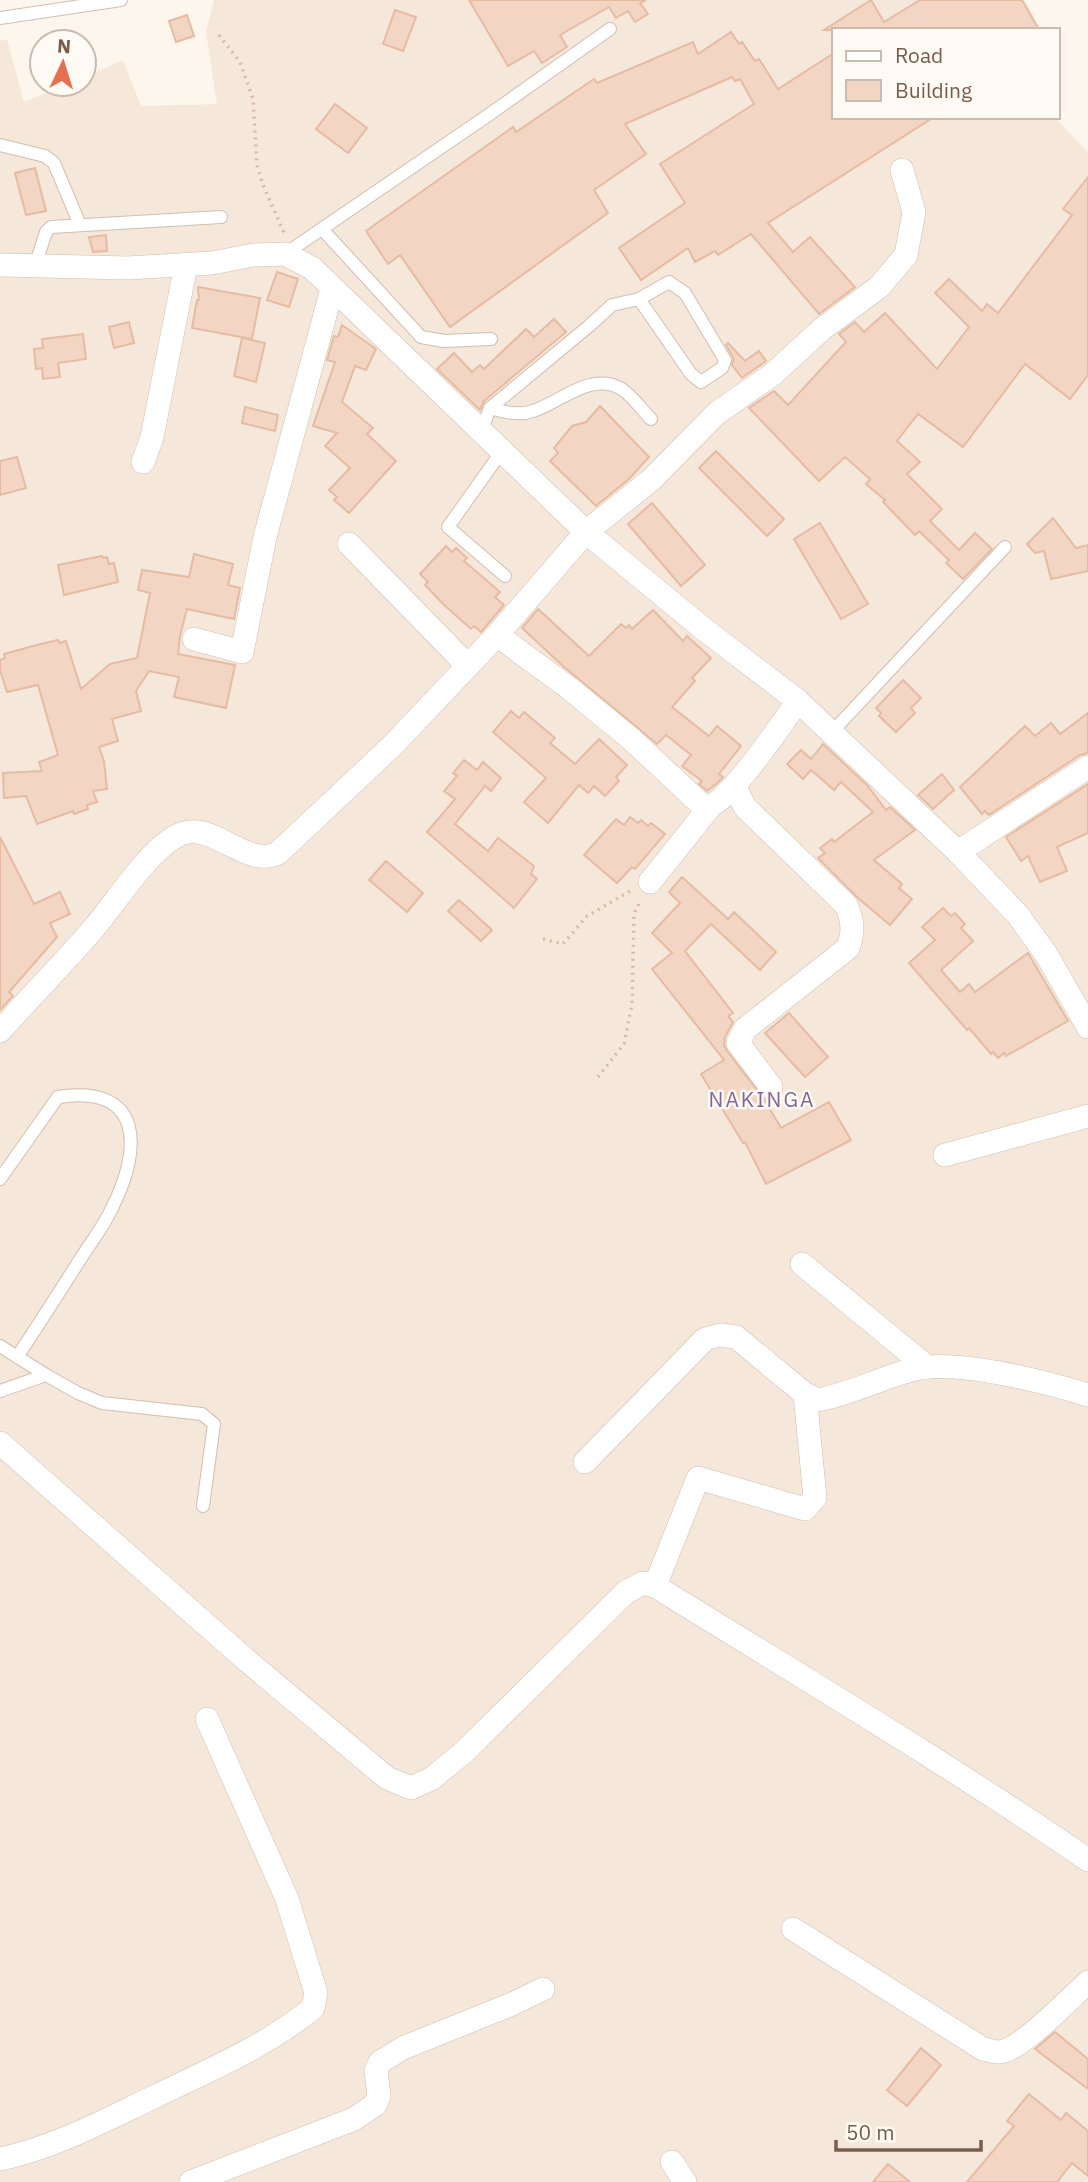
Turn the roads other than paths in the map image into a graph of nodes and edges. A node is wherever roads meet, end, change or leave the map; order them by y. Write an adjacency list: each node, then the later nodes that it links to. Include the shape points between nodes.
1 (121, 0): 2 (lane)
2 (0, 18)
3 (610, 29): 8 (lane)
4 (0, 145): 7 (lane, via 45,156 54,163)
5 (902, 170): 21 (street, via 914,212 906,255 879,287 718,414 652,480)
6 (221, 217): 7 (lane)
7 (80, 225): 12 (lane, via 51,227)
8 (322, 229): 9 (lane); 15 (lane, via 421,337)
9 (285, 254): 11 (street); 13 (street, via 312,268)
10 (0, 265): 12 (street)
11 (186, 265): 12 (street); 20 (street, via 152,438)
12 (34, 266)
13 (332, 289): 18 (street); 26 (street, via 265,537 242,652)
14 (639, 299): 14 (lane, via 691,374 701,382 722,368 725,360 685,293 669,282); 16 (lane, via 612,305)
15 (491, 340)
16 (490, 408): 17 (lane, via 509,414 532,412 582,387 604,382 622,389); 18 (lane)
17 (650, 419)
18 (481, 432): 19 (street)
19 (502, 451): 21 (street); 24 (lane, via 448,527)
20 (143, 461)
21 (586, 532): 25 (street); 28 (street)
22 (349, 544): 27 (street)
23 (1005, 547): 29 (lane)
24 (505, 576)
25 (497, 635): 27 (street); 32 (street, via 590,705)
26 (194, 639)
27 (468, 666): 36 (street, via 392,746 278,853 263,858 198,832 179,835 146,861 95,928)
28 (798, 701): 29 (street); 31 (street)
29 (832, 732): 33 (street)
30 (1088, 767): 33 (street)
31 (734, 786): 32 (street); 37 (street, via 745,807 846,905 853,929 848,948 741,1036 738,1042)
32 (709, 808): 34 (street)
33 (958, 852): 35 (street, via 1018,915)
34 (650, 882)
35 (1088, 1027)
36 (0, 1031)
37 (771, 1087)
38 (1088, 1116): 39 (street)
39 (945, 1155)
40 (0, 1179): 43 (lane, via 58,1097 79,1094 107,1100 125,1113 132,1133 126,1171 113,1208)
41 (802, 1264): 44 (street)
42 (0, 1346): 43 (lane)
43 (17, 1357): 45 (lane)
44 (928, 1367): 47 (street, via 826,1399); 48 (street, via 949,1366 1037,1381)
45 (46, 1375): 46 (lane); 51 (lane, via 102,1403 202,1414 214,1424)
46 (0, 1391)
47 (805, 1394): 50 (street, via 736,1337 705,1339); 52 (street, via 815,1498 805,1509 698,1478)
48 (1088, 1395)
49 (0, 1443): 52 (street, via 244,1658 387,1778 411,1788 431,1779 464,1753 626,1592 643,1583)
50 (585, 1462)
51 (203, 1506)
52 (654, 1586): 54 (street, via 867,1716)
53 (207, 1719): 58 (street, via 287,1899 316,1993 313,2008 274,2038 146,2101 26,2154)
54 (1088, 1860)
55 (793, 1929): 56 (street, via 993,2052 1021,2043)
56 (1088, 1982)
57 (543, 1989): 60 (street, via 380,2062 376,2104 355,2119)
58 (0, 2158)
59 (673, 2162): 61 (street)
60 (191, 2182)
61 (685, 2182)

